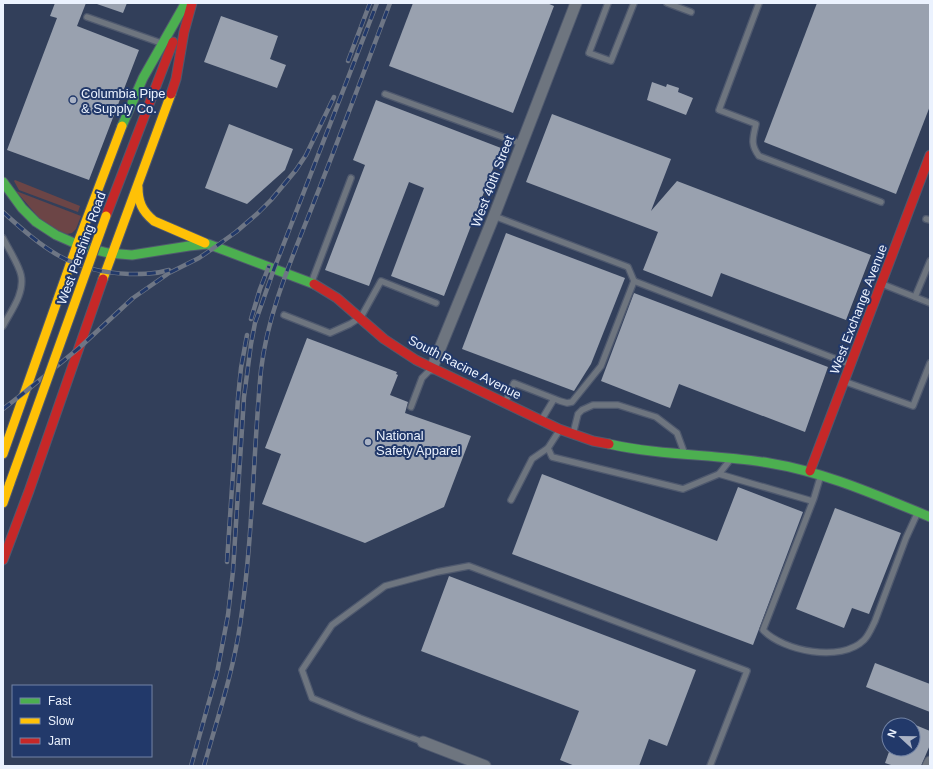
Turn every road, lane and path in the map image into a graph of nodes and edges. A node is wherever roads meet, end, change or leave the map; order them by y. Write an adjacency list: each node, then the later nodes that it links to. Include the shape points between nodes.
1 (185, 3): 11 (main road)
2 (189, 3): 53 (main road, West Pershing Road, bridge, via 106,216)
3 (192, 3): 17 (main road, via 176,79)
4 (576, 3): 13 (street, West 40th Street)
5 (608, 3): 6 (lane, via 589,53 611,61)
6 (634, 3)
7 (667, 3): 9 (lane)
8 (759, 3): 18 (lane, via 719,110 756,124 753,140 754,149 759,156)
9 (691, 12)
10 (87, 17): 11 (lane)
11 (163, 43): 22 (main road, via 129,108)
12 (385, 94): 13 (lane)
13 (522, 144): 19 (street, West 40th Street)
14 (930, 155): 27 (main road, West Exchange Avenue)
15 (351, 178): 26 (lane)
16 (3, 183): 22 (main road, South Racine Avenue, via 37,223)
17 (138, 185): 21 (main road, via 137,198 147,216); 23 (main road)
18 (881, 202)
19 (494, 216): 25 (lane, via 628,267); 36 (street, West 40th Street)
20 (3, 238): 33 (lane, via 21,274 22,284 18,298)
21 (208, 244): 23 (main road, South Racine Avenue, via 132,255); 26 (main road, South Racine Avenue)
22 (77, 245): 23 (main road, South Racine Avenue); 45 (main road)
23 (112, 254): 56 (main road)
24 (930, 260): 28 (lane)
25 (634, 281): 35 (lane); 38 (lane, via 600,366 572,402)
26 (311, 284): 32 (main road, South Racine Avenue, via 328,291)
27 (881, 284): 28 (lane); 35 (main road, West Exchange Avenue)
28 (915, 297): 30 (lane)
29 (436, 303): 32 (lane, via 381,281)
30 (930, 303)
31 (284, 315): 32 (lane, via 330,333)
32 (361, 316): 36 (main road, South Racine Avenue, via 391,344)
33 (3, 326)
34 (930, 363): 37 (lane, via 912,406)
35 (850, 365): 37 (main road, West Exchange Avenue)
36 (432, 368): 39 (main road, South Racine Avenue); 40 (lane, via 422,378)
37 (844, 381): 48 (main road, West Exchange Avenue)
38 (554, 399): 39 (lane, via 514,383); 41 (lane)
39 (505, 403): 41 (main road, South Racine Avenue)
40 (411, 407)
41 (542, 420): 42 (main road, South Racine Avenue)
42 (560, 429): 43 (main road, South Racine Avenue); 44 (lane)
43 (573, 434): 46 (main road, South Racine Avenue, via 629,449); 46 (lane, via 578,414 582,410 593,405 618,405 656,417 677,433)
44 (548, 448): 49 (lane, via 552,457 683,489); 51 (lane, via 532,459)
45 (3, 454)
46 (685, 454): 47 (main road, South Racine Avenue)
47 (731, 458): 48 (main road, South Racine Avenue); 49 (lane)
48 (810, 471): 50 (main road, South Racine Avenue)
49 (719, 474): 52 (lane)
50 (821, 475): 52 (lane); 54 (main road, South Racine Avenue)
51 (511, 500)
52 (812, 501): 54 (lane, via 763,630 769,636 810,652 847,650 863,641 869,634)
53 (3, 503)
54 (917, 512): 55 (main road, South Racine Avenue)
55 (930, 517)
56 (3, 560)
57 (423, 742): 59 (street); 60 (lane, via 312,698 302,670 332,625 385,586 468,566 747,671)
58 (930, 762): 61 (street)
59 (485, 766)
60 (710, 766)
61 (928, 766)

